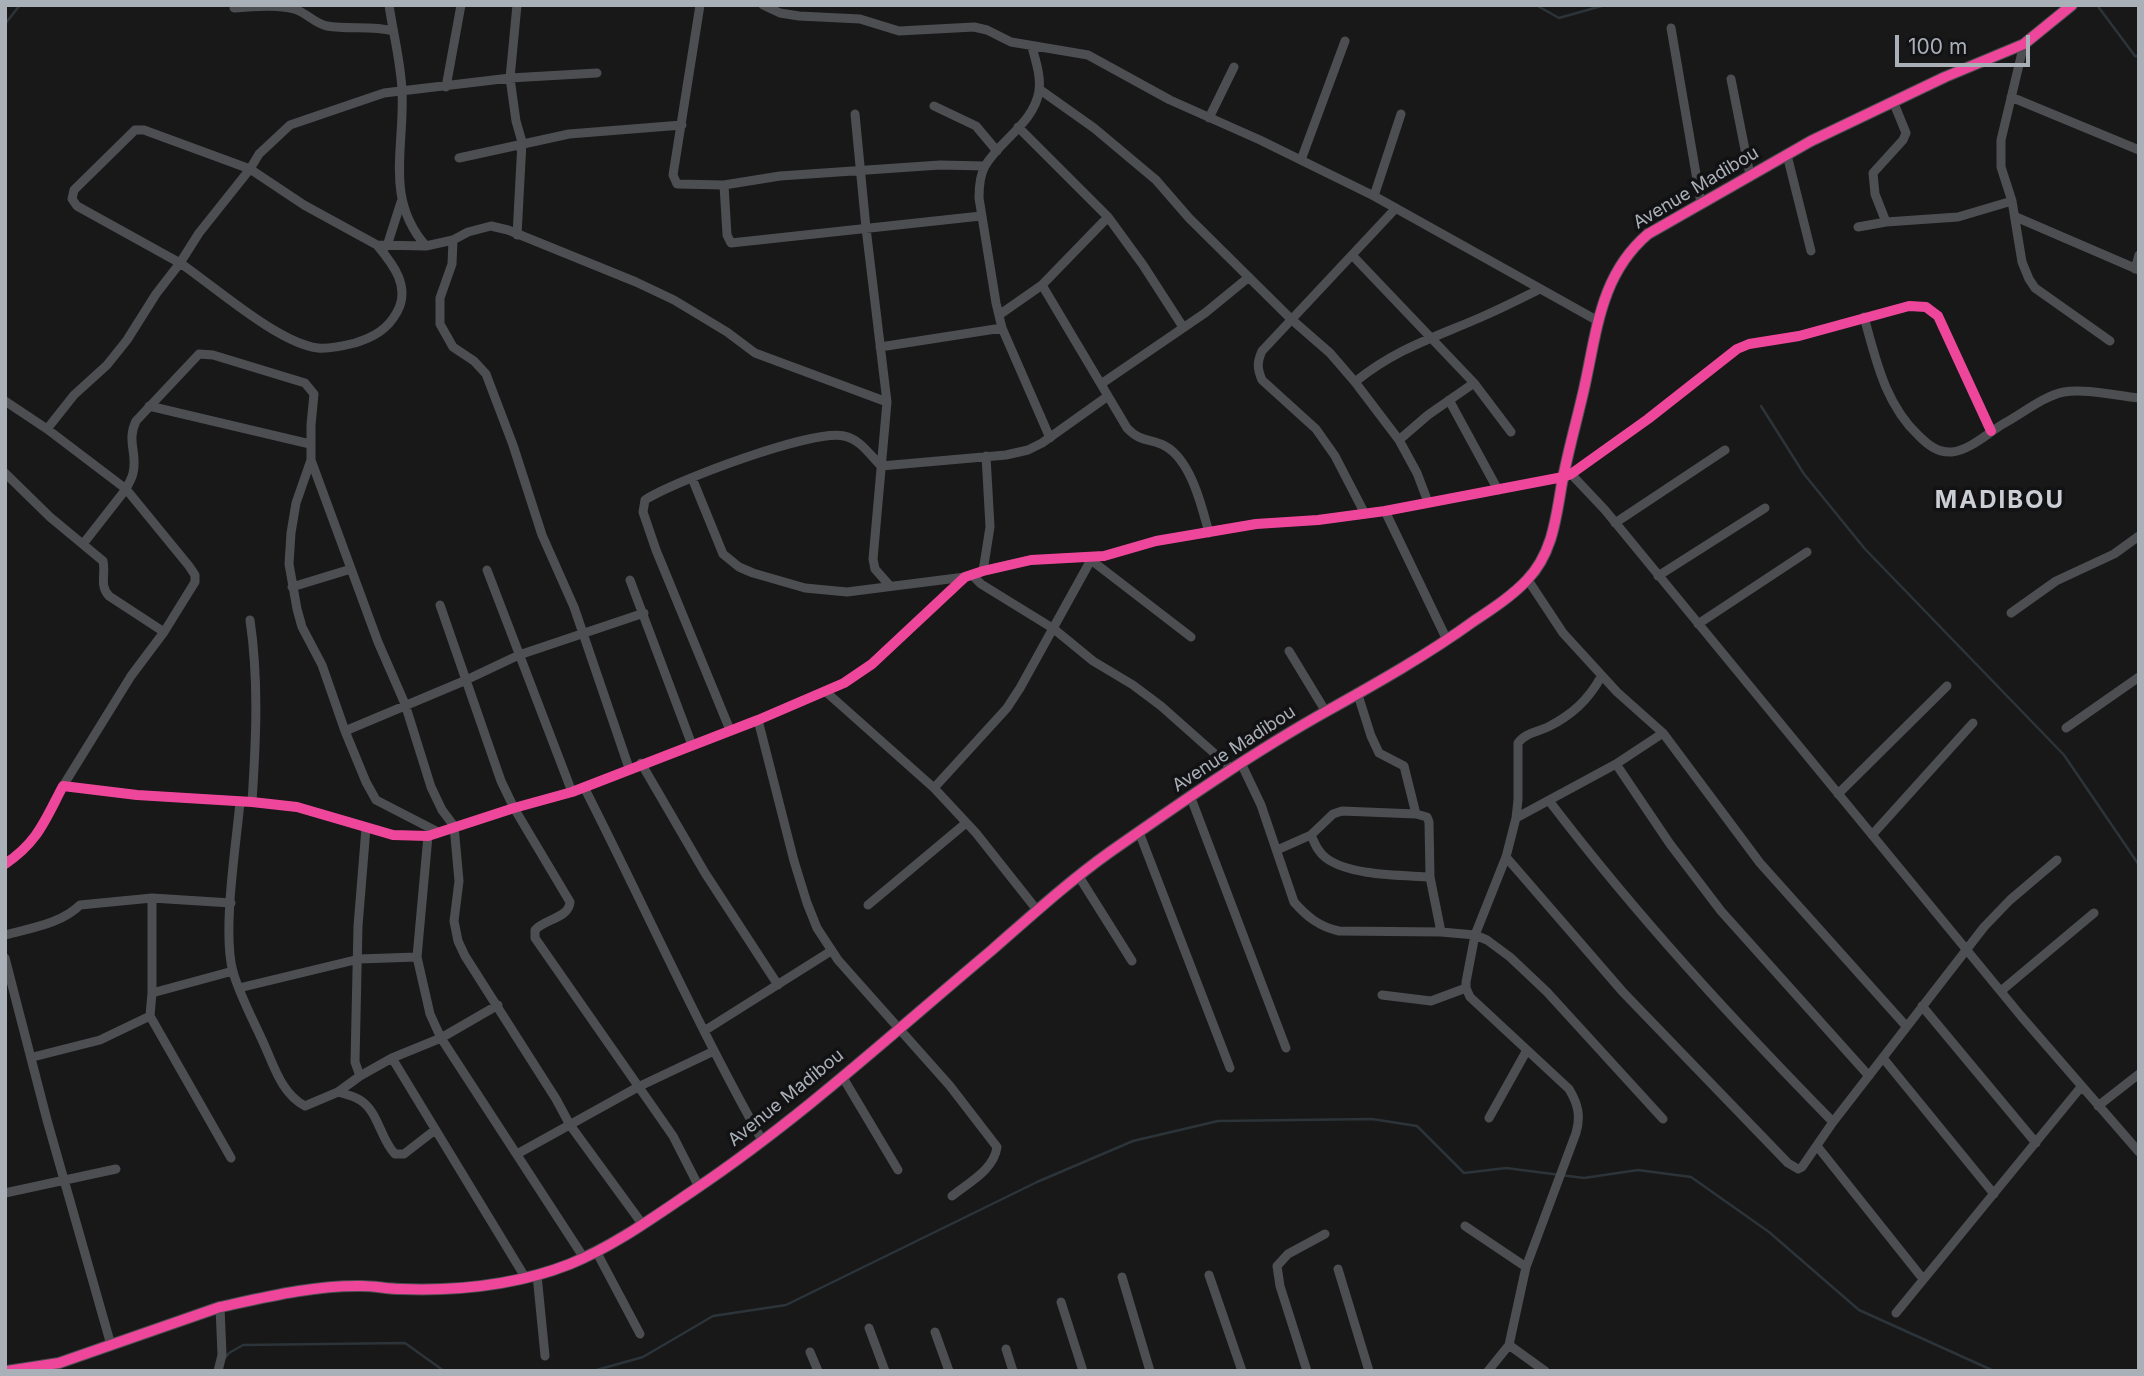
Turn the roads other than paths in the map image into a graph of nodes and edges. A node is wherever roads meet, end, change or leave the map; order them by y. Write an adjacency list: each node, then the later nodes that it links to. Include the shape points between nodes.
1 (388, 5): 9 (street)
2 (461, 5): 17 (street)
3 (517, 5): 15 (street)
4 (700, 5): 26 (street)
5 (763, 5): 12 (street, via 780,13 860,19 899,31 974,27)
6 (2072, 5): 11 (street, Avenue Madibou)
7 (234, 8): 9 (street, via 294,9 331,27)
8 (1671, 28): 42 (street)
9 (393, 31): 19 (street)
10 (1345, 41): 33 (street)
11 (2024, 44): 20 (street); 21 (street, Avenue Madibou)
12 (1032, 47): 18 (street); 25 (street, via 1088,55)
13 (1234, 67): 25 (street)
14 (597, 73): 15 (street)
15 (510, 78): 17 (street); 28 (street)
16 (1731, 79): 37 (street)
17 (446, 87): 19 (street)
18 (1039, 89): 27 (street, via 1036,102); 59 (street, via 1156,180)
19 (402, 91): 35 (street, via 290,125); 41 (street)
20 (2011, 97): 29 (street); 40 (street, via 2000,155)
21 (1893, 101): 31 (street, Avenue Madibou); 47 (street, via 1906,133 1873,173)
22 (934, 106): 30 (street, via 976,126)
23 (855, 114): 36 (street)
24 (1401, 114): 39 (street)
25 (1209, 118): 33 (street)
26 (682, 125): 28 (street); 38 (street, via 674,180 686,185)
27 (1018, 127): 30 (street); 45 (street)
28 (522, 142): 32 (street); 50 (street)
29 (2139, 150)
30 (997, 151): 34 (street)
31 (1787, 155): 37 (street, Avenue Madibou); 54 (street)
32 (459, 158)
33 (1301, 160): 39 (street)
34 (985, 166): 36 (street); 44 (street, via 979,183)
35 (250, 169): 52 (street, via 304,205); 57 (street); 57 (street, via 135,130 74,191 72,199 77,206)
36 (861, 172): 38 (street, via 780,176); 49 (street)
37 (1750, 175): 42 (street, Avenue Madibou)
38 (724, 185): 49 (street, via 731,243)
39 (1374, 196): 43 (street)
40 (2012, 201): 46 (street); 47 (street, via 1958,217)
41 (401, 202): 52 (street); 53 (street)
42 (1702, 202): 65 (street, Avenue Madibou, via 1632,247 1612,281)
43 (1396, 208): 55 (street); 61 (street)
44 (981, 216): 49 (street); 62 (street)
45 (1108, 217): 60 (street); 66 (street)
46 (2015, 217): 58 (street); 69 (street, via 2022,262 2035,288)
47 (1885, 222): 48 (street)
48 (1858, 227)
49 (866, 228): 70 (street)
50 (517, 235): 51 (street, via 491,226); 78 (street, via 674,300 755,353)
51 (453, 240): 53 (street); 121 (street, via 452,264 440,298 440,324 453,348 486,374 542,535)
52 (382, 245): 53 (street); 57 (street, via 402,285 401,304 391,323 372,337 342,346 317,348 277,331)
53 (426, 246)
54 (1811, 251)
55 (1352, 255): 64 (street); 68 (street)
56 (2139, 255): 58 (street)
57 (180, 263): 80 (street, via 107,365)
58 (2137, 270)
59 (1249, 277): 64 (street); 66 (street)
60 (1042, 285): 62 (street); 73 (street)
61 (1539, 289): 65 (street); 68 (street)
62 (999, 315): 67 (street)
63 (1864, 317): 82 (street, via 1909,306 1932,310); 82 (street, via 1890,400 1929,445 1954,452); 91 (street, via 1737,349)
64 (1291, 319): 71 (street); 98 (street, via 1262,351 1257,369 1262,380 1316,429)
65 (1598, 321): 91 (street, Avenue Madibou)
66 (1183, 327): 73 (street)
67 (1002, 328): 70 (street); 83 (street)
68 (1432, 338): 71 (street, via 1406,347); 72 (street)
69 (2110, 341)
70 (880, 347): 78 (street)
71 (1355, 382): 84 (street)
72 (1474, 383): 76 (street); 81 (street)
73 (1101, 384): 74 (street)
74 (1108, 396): 83 (street); 100 (street, via 1135,436 1174,452 1193,483)
75 (2139, 398): 82 (street, via 2065,392)
76 (1449, 400): 84 (street); 94 (street)
77 (5, 401): 80 (street)
78 (887, 402): 89 (street)
79 (149, 406): 85 (street); 85 (street, via 199,354 213,355 305,383 314,394); 93 (street, via 131,433 133,474)
80 (47, 429): 93 (street)
81 (1511, 432)
82 (1991, 432)
83 (1050, 438): 87 (street, via 1028,450)
84 (1399, 440): 95 (street)
85 (310, 443): 88 (street)
86 (1725, 450): 99 (street)
87 (986, 456): 89 (street); 107 (street, via 990,527)
88 (310, 460): 105 (street); 113 (street, via 291,533)
89 (881, 466): 92 (street, via 856,441 834,435 782,445); 112 (street, via 873,559 875,569)
90 (5, 474): 102 (street)
91 (1567, 475): 94 (street); 99 (street); 111 (street, Avenue Madibou, via 1548,548)
92 (692, 478): 112 (street, via 723,554 739,567 785,584 827,592); 137 (street, via 645,500 643,512)
93 (126, 489): 102 (street); 120 (street, via 195,575)
94 (1498, 490): 95 (street)
95 (1427, 502): 97 (street)
96 (1765, 508): 109 (street)
97 (1385, 511): 98 (street); 123 (street)
98 (1366, 514): 100 (street)
99 (1615, 523): 109 (street)
100 (1209, 533): 104 (street, via 1156,541)
101 (2139, 536): 116 (street, via 2114,554 2056,581)
102 (83, 544): 120 (street, via 103,561 104,592)
103 (1807, 552): 118 (street)
104 (1091, 559): 107 (street, via 1031,561); 119 (street); 122 (street)
105 (351, 569): 113 (street); 132 (street)
106 (487, 570): 125 (street)
107 (982, 571): 108 (street)
108 (968, 576): 112 (street); 119 (street); 130 (street, via 872,664)
109 (1658, 576): 118 (street)
110 (631, 580): 115 (street)
111 (1528, 580): 123 (street, Avenue Madibou); 126 (street)
112 (890, 586)
113 (292, 587): 138 (street, via 302,627 322,665)
114 (440, 606): 128 (street)
115 (644, 613): 121 (street); 140 (street)
116 (2011, 613)
117 (250, 620): 152 (street, via 257,691)
118 (1698, 624): 149 (street)
119 (1054, 629): 143 (street); 147 (street, via 1007,708)
120 (164, 632): 145 (street)
121 (583, 635): 125 (street); 144 (street)
122 (1191, 637)
123 (1447, 640): 131 (street, Avenue Madibou)
124 (1289, 651): 133 (street)
125 (519, 655): 128 (street); 148 (street)
126 (1601, 677): 139 (street); 156 (street, via 1590,697 1564,719 1518,743)
127 (2139, 677): 136 (street)
128 (464, 681): 132 (street); 154 (street)
129 (1947, 686): 149 (street)
130 (825, 691): 134 (street); 147 (street)
131 (1358, 695): 133 (street, Avenue Madibou); 155 (street, via 1379,753 1404,765)
132 (405, 704): 138 (street); 158 (street, via 431,787)
133 (1326, 712): 143 (street, Avenue Madibou)
134 (758, 720): 137 (street); 179 (street, via 807,903)
135 (1973, 723): 163 (street)
136 (2066, 728)
137 (730, 730): 140 (street)
138 (345, 731): 161 (street, via 376,800)
139 (1663, 733): 142 (street); 194 (street, via 1760,863)
140 (692, 744): 141 (street)
141 (641, 763): 144 (street); 185 (street, via 711,884)
142 (1616, 764): 153 (street); 208 (street, via 1721,911)
143 (1237, 766): 150 (street, Avenue Madibou); 164 (street, via 1261,805)
144 (629, 768): 146 (street)
145 (63, 786): 151 (street); 167 (street, via 36,838)
146 (584, 787): 148 (street); 196 (street)
147 (934, 788): 157 (street)
148 (572, 792): 154 (street)
149 (1838, 794): 163 (street)
150 (1191, 798): 160 (street, Avenue Madibou); 198 (street)
151 (240, 802): 152 (street); 171 (street)
152 (252, 802): 159 (street, via 296,807)
153 (1550, 802): 156 (street); 215 (street, via 1662,941)
154 (514, 808): 158 (street); 209 (street, via 570,902 567,912 539,925 535,938)
155 (1416, 814): 162 (street, via 1342,811); 169 (street, via 1429,822)
156 (1516, 818): 165 (street)
157 (966, 823): 172 (street); 173 (street)
158 (454, 826): 161 (street); 191 (street, via 458,941)
159 (366, 828): 161 (street, via 393,835); 182 (street)
160 (1139, 832): 168 (street, Avenue Madibou); 204 (street)
161 (433, 834): 180 (street)
162 (1311, 835): 164 (street); 169 (street, via 1318,851 1336,864 1382,874)
163 (1872, 835): 178 (street)
164 (1277, 850): 175 (street, via 1294,902 1328,929)
165 (1506, 857): 177 (street); 220 (street, via 1622,991 1793,1168 1802,1167)
166 (2057, 859): 178 (street, via 2010,900)
167 (5, 864)
168 (1078, 876): 173 (street, Avenue Madibou); 183 (street)
169 (1430, 877): 175 (street)
170 (152, 898): 171 (street); 176 (street, via 80,905 55,921); 189 (street)
171 (231, 903): 184 (street)
172 (868, 905)
173 (1037, 909): 195 (street, Avenue Madibou)
174 (2094, 913): 188 (street)
175 (1441, 932): 177 (street)
176 (5, 935)
177 (1475, 935): 187 (street); 214 (street, via 1510,957 1547,992)
178 (1967, 948): 188 (street); 192 (street)
179 (831, 951): 185 (street); 195 (street)
180 (417, 957): 182 (street); 197 (street, via 430,1014)
181 (5, 958): 201 (street)
182 (359, 959): 186 (street); 206 (street, via 355,1062)
183 (1132, 961)
184 (233, 971): 186 (street); 189 (street)
185 (778, 985): 196 (street)
186 (239, 988): 211 (street, via 294,1101 305,1106)
187 (1466, 988): 190 (street, via 1431,1001); 199 (street)
188 (2000, 991): 210 (street)
189 (152, 993): 193 (street)
190 (1382, 995)
191 (498, 1005): 197 (street); 216 (street)
192 (1922, 1006): 194 (street); 219 (street)
193 (150, 1016): 201 (street, via 100,1040); 223 (street)
194 (1906, 1026): 203 (street)
195 (899, 1028): 207 (street, Avenue Madibou); 230 (street, via 998,1147 989,1166)
196 (704, 1031): 200 (street)
197 (441, 1038): 202 (street); 222 (street)
198 (1286, 1048)
199 (1527, 1050): 213 (street); 236 (street, via 1569,1089 1579,1112 1576,1133)
200 (714, 1051): 209 (street); 218 (street)
201 (33, 1057): 226 (street)
202 (392, 1058): 206 (street); 217 (street)
203 (1883, 1058): 208 (street); 229 (street)
204 (1230, 1068)
205 (2139, 1074): 212 (street)
206 (360, 1076): 211 (street)
207 (842, 1076): 218 (street, Avenue Madibou); 225 (street)
208 (1869, 1076): 215 (street)
209 (638, 1087): 216 (street); 227 (street, via 673,1136)
210 (2081, 1087): 212 (street); 219 (street)
211 (338, 1092): 217 (street, via 362,1101 395,1154 404,1154)
212 (2098, 1106): 221 (street)
213 (1489, 1118)
214 (1662, 1119)
215 (1833, 1122): 220 (street)
216 (570, 1125): 222 (street); 231 (street)
217 (435, 1130): 239 (street)
218 (763, 1142): 227 (street, Avenue Madibou)
219 (2036, 1143): 229 (street)
220 (1817, 1146): 241 (street)
221 (2139, 1152)
222 (517, 1154): 235 (street)
223 (231, 1158)
224 (116, 1168): 226 (street)
225 (898, 1170)
226 (65, 1180): 228 (street); 248 (street)
227 (699, 1187): 231 (street, Avenue Madibou)
228 (5, 1193)
229 (1994, 1194): 241 (street)
230 (952, 1196)
231 (643, 1225): 234 (street, Avenue Madibou)
232 (1465, 1226): 236 (street)
233 (1325, 1234): 262 (street, via 1288,1254 1277,1266)
234 (596, 1251): 235 (street, Avenue Madibou); 247 (street)
235 (583, 1258): 239 (street, Avenue Madibou)
236 (1526, 1267): 249 (street)
237 (1338, 1269): 263 (street)
238 (1209, 1275): 261 (street)
239 (531, 1276): 243 (street, Avenue Madibou, via 481,1286 309,1290); 252 (street)
240 (1122, 1276): 260 (street)
241 (1923, 1279): 244 (street)
242 (1061, 1301): 259 (street)
243 (220, 1307): 248 (street, Avenue Madibou); 254 (street)
244 (1896, 1313)
245 (869, 1328): 256 (street)
246 (935, 1332): 257 (street)
247 (640, 1334)
248 (111, 1345): 253 (street, Avenue Madibou, via 59,1363)
249 (1509, 1345): 264 (street); 265 (street)
250 (1006, 1349): 258 (street)
251 (810, 1352): 255 (street)
252 (545, 1356)
253 (7, 1371)
254 (218, 1371)
255 (818, 1371)
256 (885, 1371)
257 (949, 1371)
258 (1013, 1371)
259 (1083, 1371)
260 (1150, 1371)
261 (1242, 1371)
262 (1307, 1371)
263 (1370, 1371)
264 (1488, 1371)
265 (1545, 1371)

